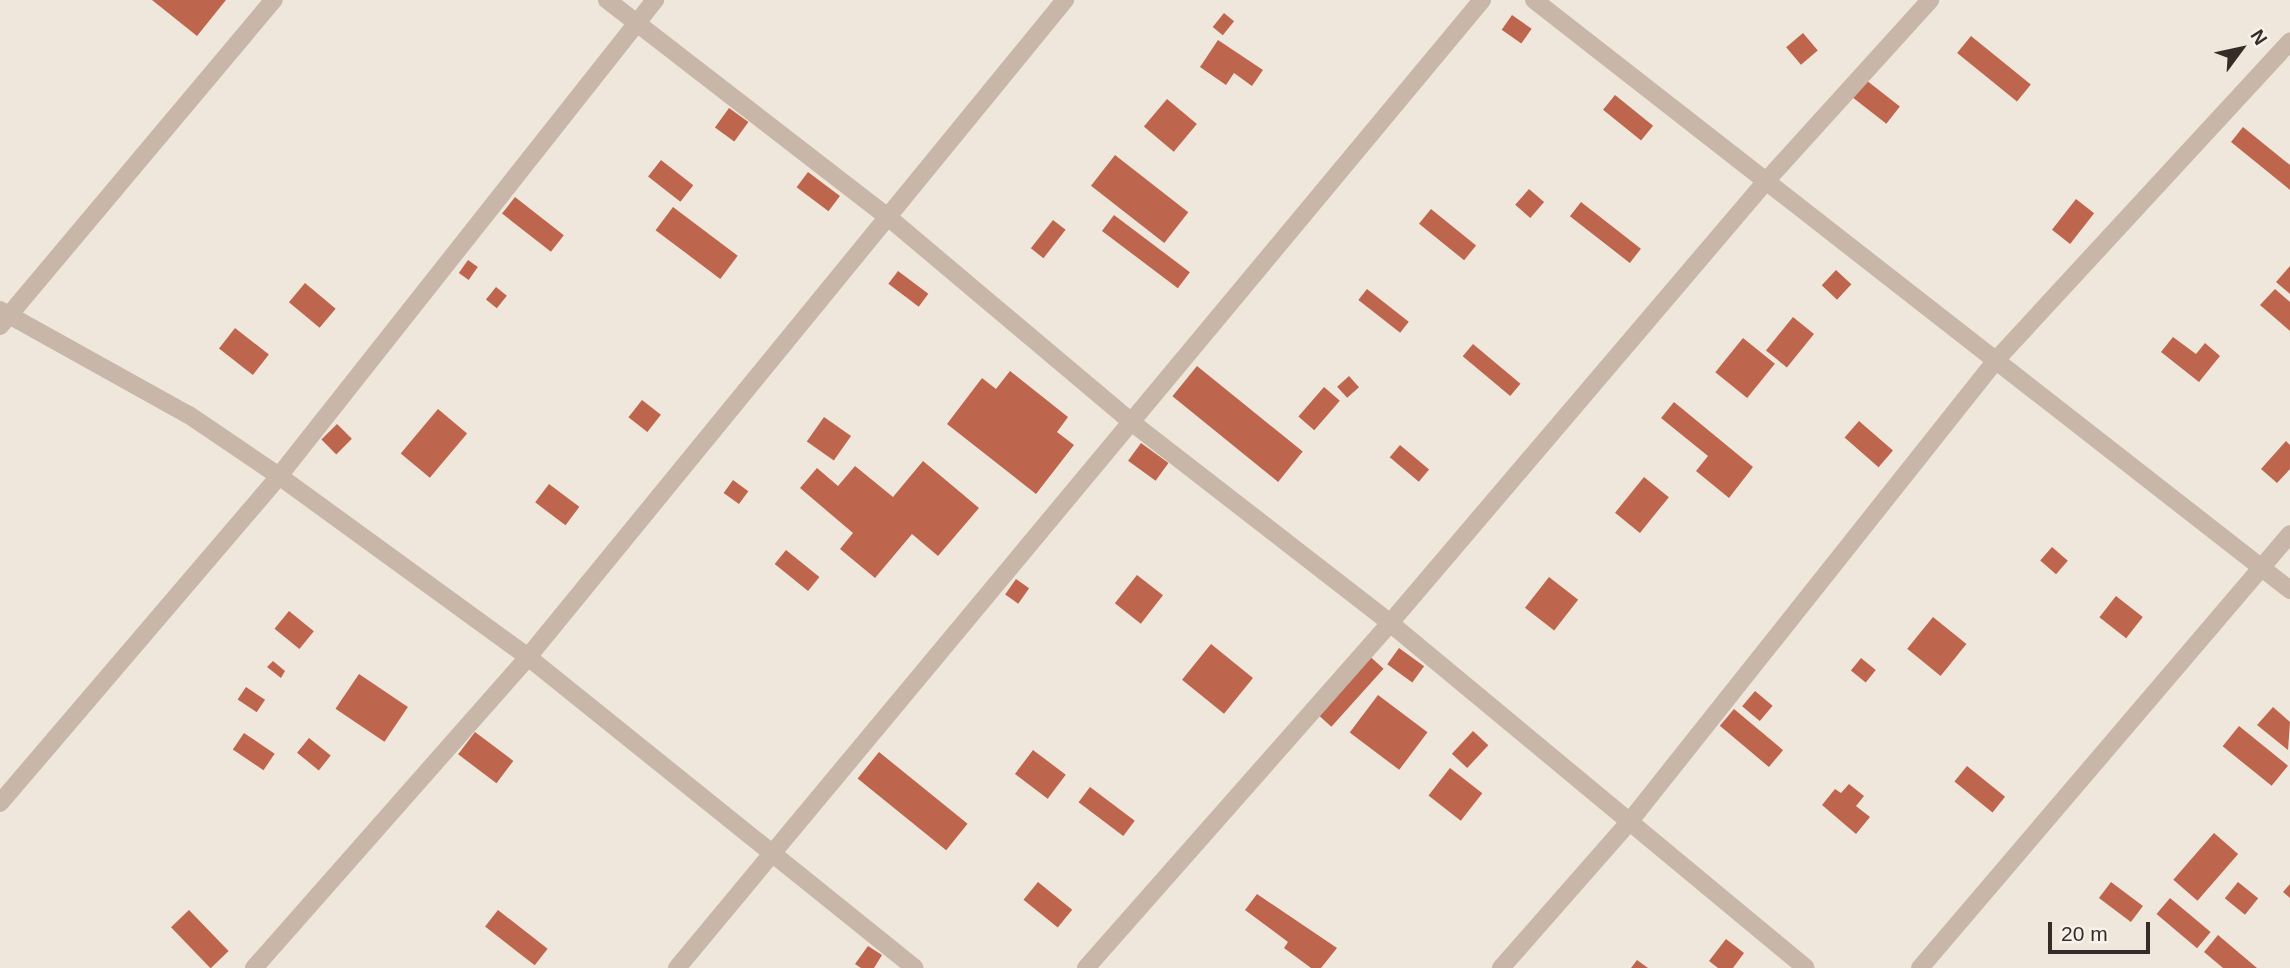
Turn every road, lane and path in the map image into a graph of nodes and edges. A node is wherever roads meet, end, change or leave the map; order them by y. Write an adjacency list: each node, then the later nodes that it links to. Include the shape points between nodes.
1 (274, 0): 12 (street)
2 (607, 0): 8 (street)
3 (655, 0): 8 (street)
4 (1065, 0): 11 (street)
5 (1482, 0): 14 (street)
6 (1534, 0): 10 (street)
7 (1930, 0): 10 (street)
8 (636, 24): 11 (street); 15 (street)
9 (2290, 41): 13 (street)
10 (1768, 180): 13 (street); 19 (street)
11 (888, 217): 14 (street); 20 (street)
12 (3, 317): 15 (street, via 189,415)
13 (1997, 359): 17 (street); 22 (street)
14 (1130, 421): 19 (street); 23 (street)
15 (279, 476): 20 (street); 21 (street)
16 (2290, 534): 17 (street)
17 (2263, 565): 18 (street); 30 (street)
18 (2290, 590)
19 (1390, 623): 22 (street); 27 (street)
20 (528, 657): 23 (street); 24 (street)
21 (0, 803)
22 (1630, 821): 28 (street); 29 (street)
23 (776, 854): 25 (street); 26 (street)
24 (254, 968)
25 (677, 968)
26 (915, 968)
27 (1086, 968)
28 (1501, 968)
29 (1806, 968)
30 (1920, 968)

